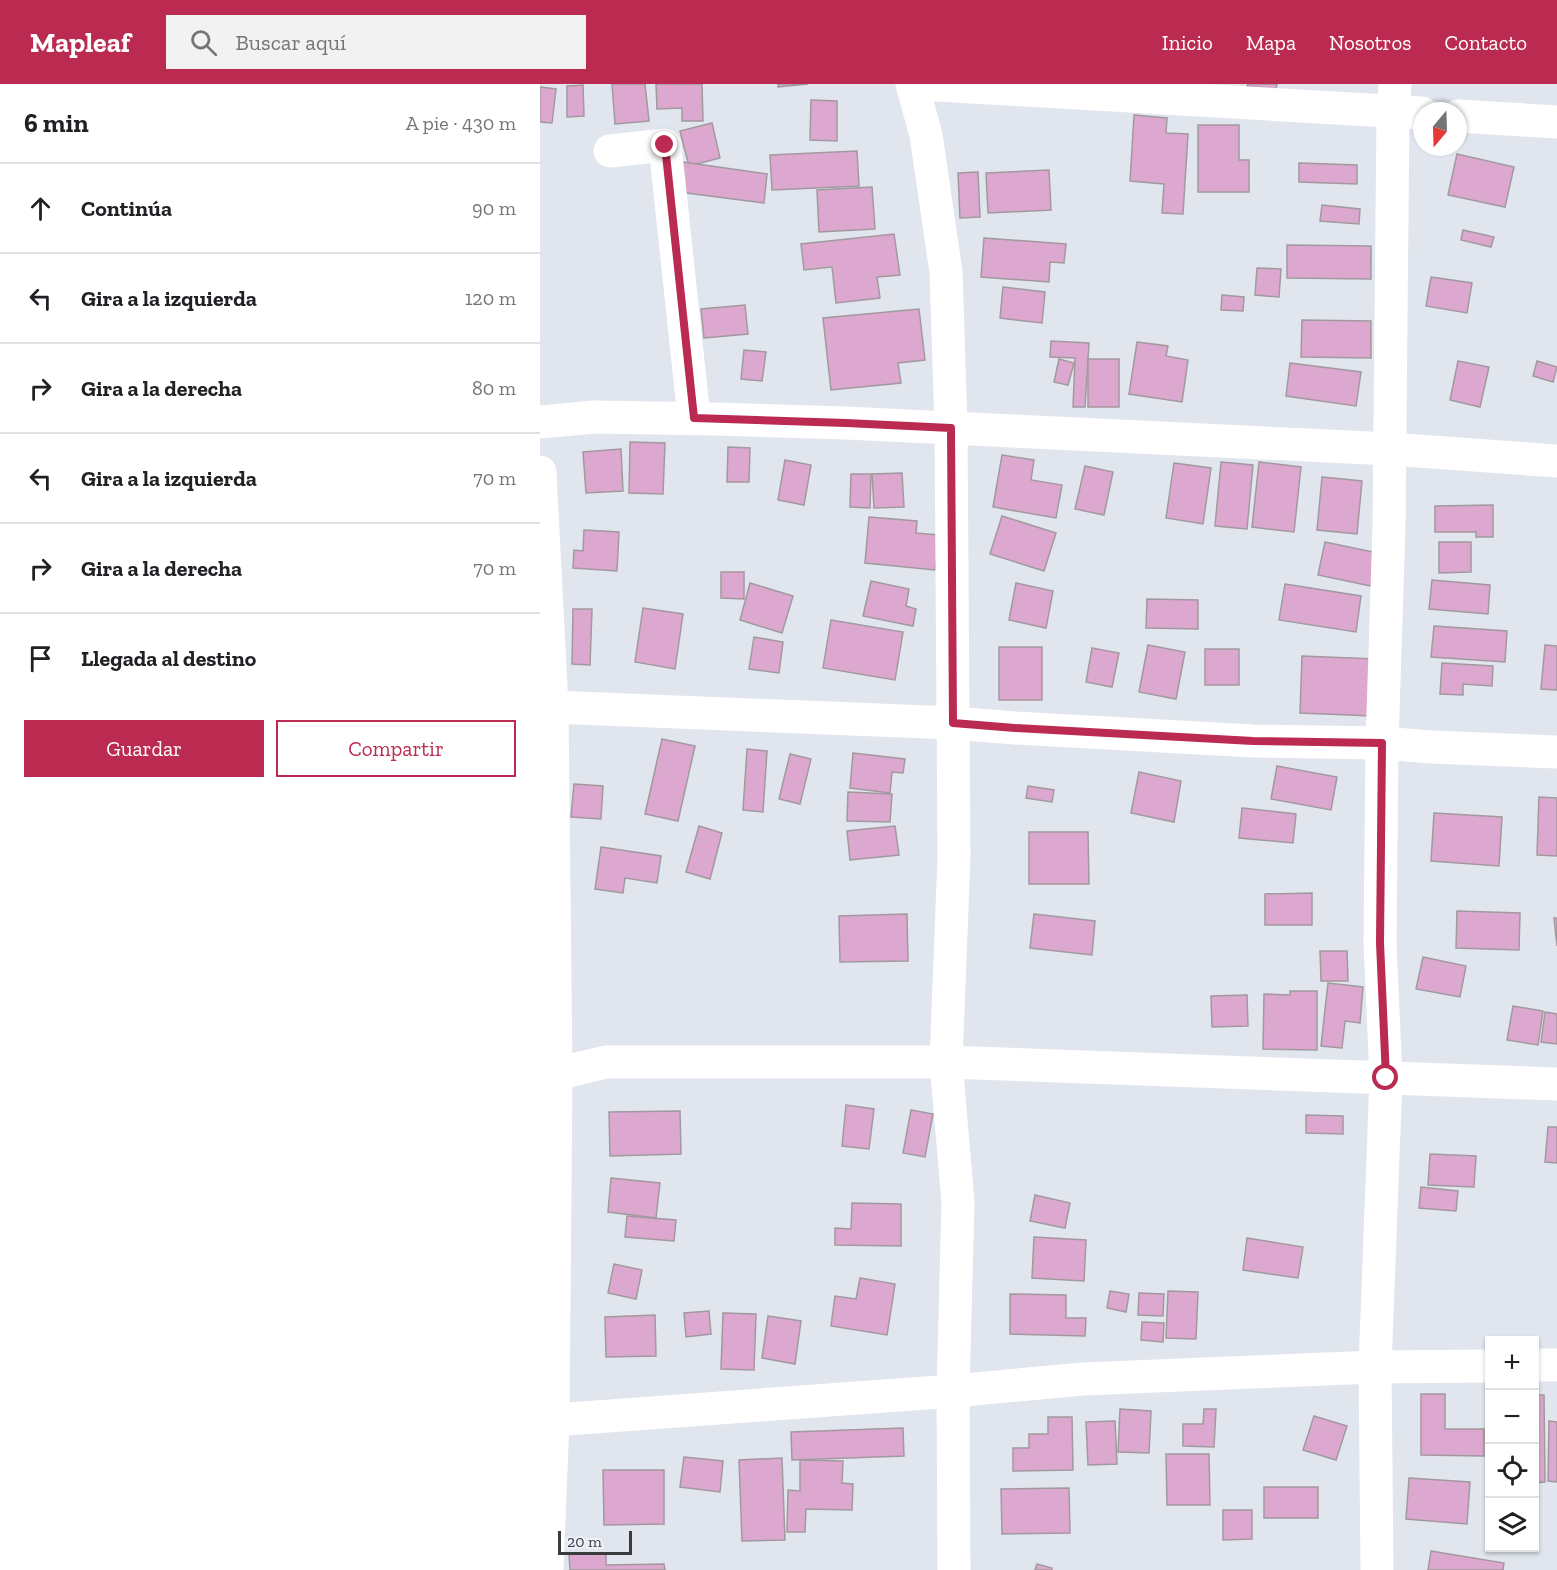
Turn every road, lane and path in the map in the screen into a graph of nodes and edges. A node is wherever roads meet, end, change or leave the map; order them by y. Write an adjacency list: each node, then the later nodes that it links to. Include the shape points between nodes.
1 (912, 84): 9 (street, via 926,135 946,272)
2 (921, 84): 3 (street)
3 (1403, 103): 10 (street)
4 (1467, 117): 5 (street)
5 (1557, 122)
6 (610, 151): 7 (street, via 665,145)
7 (694, 418): 8 (street, via 594,417); 9 (street)
8 (540, 422)
9 (951, 428): 10 (street); 14 (street)
10 (1390, 449): 11 (street); 15 (street)
11 (1557, 461)
12 (540, 472): 13 (street)
13 (552, 707): 14 (street); 18 (street)
14 (953, 723): 15 (street, via 1253,741); 17 (street, via 954,857)
15 (1382, 743): 16 (street); 19 (street, via 1380,943)
16 (1557, 752)
17 (946, 1062): 18 (street, via 606,1062); 19 (street); 25 (street, via 958,1202)
18 (548, 1076): 26 (street)
19 (1386, 1078): 20 (street); 24 (street)
20 (1557, 1084)
21 (1539, 1365): 22 (street)
22 (1557, 1365)
23 (1485, 1366): 24 (street)
24 (1376, 1367): 25 (street, via 1083,1379); 29 (street)
25 (953, 1391): 26 (street); 28 (street)
26 (546, 1421): 27 (street)
27 (547, 1570)
28 (954, 1570)
29 (1377, 1570)

